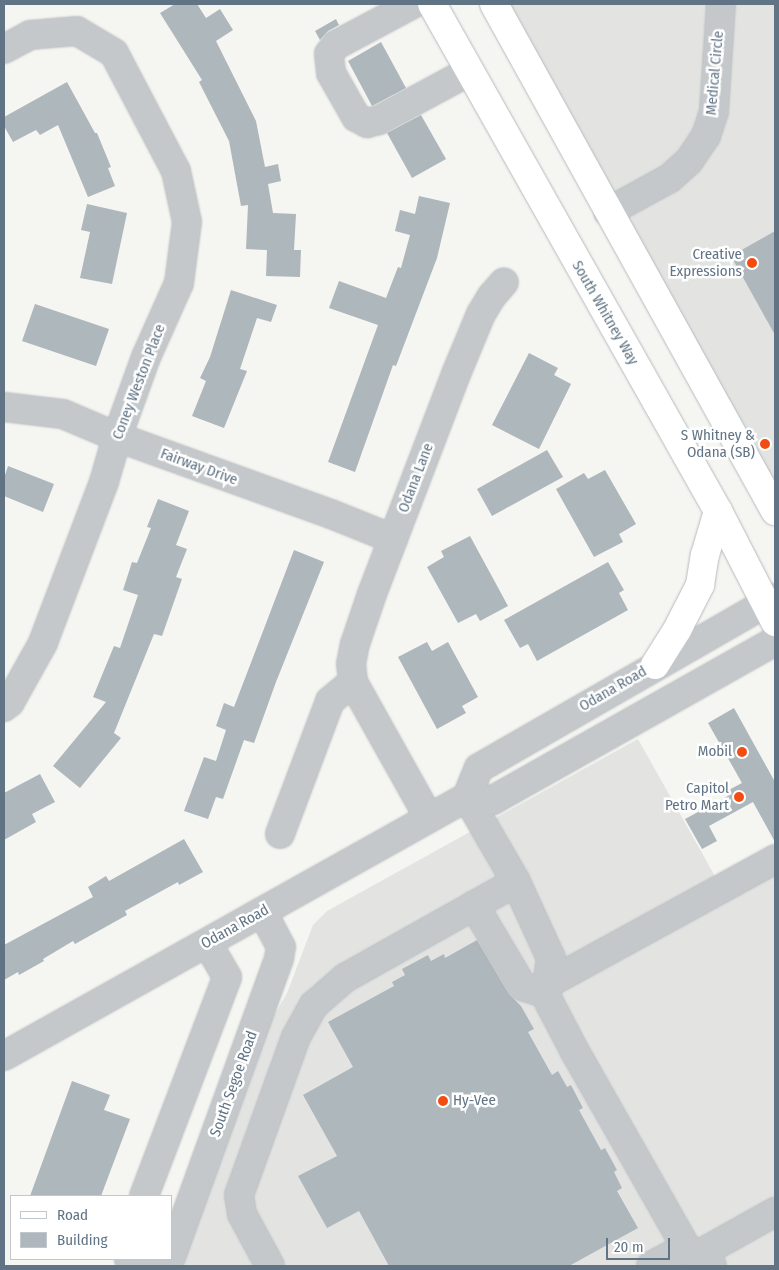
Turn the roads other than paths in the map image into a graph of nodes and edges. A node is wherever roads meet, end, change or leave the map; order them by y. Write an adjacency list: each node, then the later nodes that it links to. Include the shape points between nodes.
1 (414, 4): 6 (street, via 336,45 329,54 331,72 356,117 367,123 379,120)
2 (432, 4): 6 (main road, South Whitney Way)
3 (494, 4): 7 (main road)
4 (721, 4): 7 (street, Medical Circle, via 714,111 706,136 689,161 670,178)
5 (4, 49): 10 (street, Coney Weston Place, via 30,34 77,31 114,53 176,171 187,222 178,283)
6 (470, 71): 11 (main road, South Whitney Way)
7 (608, 212): 12 (main road)
8 (504, 282): 13 (street, Odana Lane, via 480,314)
9 (4, 407): 10 (street, Fairway Drive, via 63,414)
10 (117, 437): 13 (street, Fairway Drive); 18 (street, Coney Weston Place, via 104,482 43,643 10,702)
11 (718, 511): 14 (main road, South Whitney Way); 16 (main road, via 700,585)
12 (775, 511)
13 (393, 539): 17 (street, Odana Lane, via 355,644 351,664)
14 (772, 608): 16 (street, Odana Road)
15 (775, 640): 19 (street, via 493,800)
16 (655, 665): 19 (street, Odana Road, via 479,768)
17 (353, 682): 20 (street, Odana Lane); 21 (street, via 330,701)
18 (4, 707)
19 (467, 797): 20 (street, Odana Road); 23 (street)
20 (429, 818): 25 (street, Odana Road)
21 (280, 834)
22 (775, 859): 27 (street)
23 (516, 882): 24 (street); 27 (street, via 551,958)
24 (474, 905): 27 (street, via 522,986); 35 (street, via 345,978 314,1005 302,1023 239,1195 242,1214)
25 (262, 912): 26 (street, Odana Road); 31 (street, South Segoe Road, via 281,947)
26 (207, 943): 28 (street, Odana Road); 29 (street, via 226,976)
27 (546, 989): 32 (street, via 574,1050)
28 (4, 1056)
29 (144, 1195)
30 (775, 1212): 32 (street)
31 (172, 1255)
32 (699, 1256): 36 (street)
33 (132, 1260): 34 (street)
34 (152, 1266)
35 (270, 1266)
36 (651, 1266)

